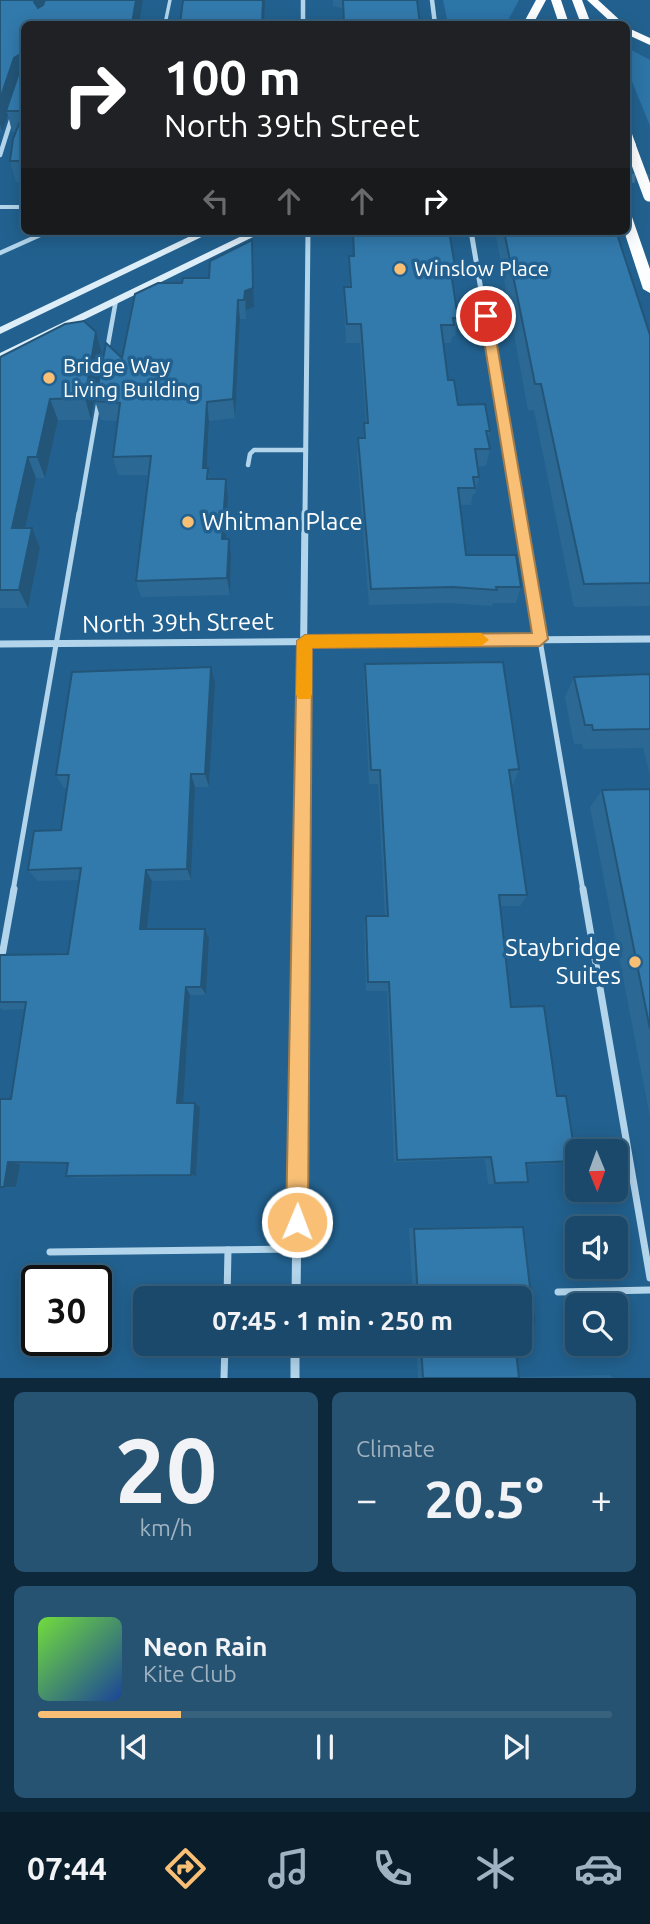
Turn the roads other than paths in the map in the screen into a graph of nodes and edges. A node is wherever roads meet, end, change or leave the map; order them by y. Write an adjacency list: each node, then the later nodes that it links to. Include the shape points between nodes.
1 (170, 0): 8 (lane)
2 (303, 0): 9 (street)
3 (432, 0): 10 (street)
4 (541, 0): 11 (highway)
5 (556, 0): 12 (highway)
6 (577, 0): 13 (highway)
7 (592, 0): 14 (highway)
8 (166, 21)
9 (303, 21)
10 (435, 21)
11 (530, 21)
12 (563, 21)
13 (585, 21)
14 (616, 21)
15 (630, 32): 16 (highway)
16 (650, 43)
17 (14, 112): 19 (street)
18 (630, 145): 20 (highway, bridge)
19 (0, 155)
20 (649, 197)
21 (0, 207): 22 (street)
22 (21, 207)
23 (630, 229): 30 (highway)
24 (40, 235): 29 (lane)
25 (201, 235): 32 (main road)
26 (252, 235): 31 (main road)
27 (308, 235): 36 (street)
28 (472, 235): 38 (street)
29 (0, 253)
30 (650, 289)
31 (116, 300): 33 (main road); 34 (lane)
32 (0, 331)
33 (0, 356)
34 (106, 360)
35 (99, 401): 41 (lane)
36 (306, 450): 37 (lane, via 254,450); 40 (street)
37 (248, 466)
38 (540, 639): 39 (street, North 39th Street); 40 (street, North 39th Street); 47 (lane)
39 (650, 639)
40 (305, 641): 41 (street, North 39th Street); 44 (street)
41 (58, 643): 42 (street, North 39th Street); 43 (lane)
42 (0, 644)
43 (0, 967)
44 (297, 1249): 45 (lane); 49 (street)
45 (228, 1250): 46 (lane); 48 (lane)
46 (50, 1252)
47 (650, 1278)
48 (227, 1286)
49 (296, 1286)
50 (650, 1290): 51 (lane)
51 (558, 1292)
52 (225, 1356): 54 (lane)
53 (295, 1356): 55 (street)
54 (224, 1378)
55 (295, 1378)

